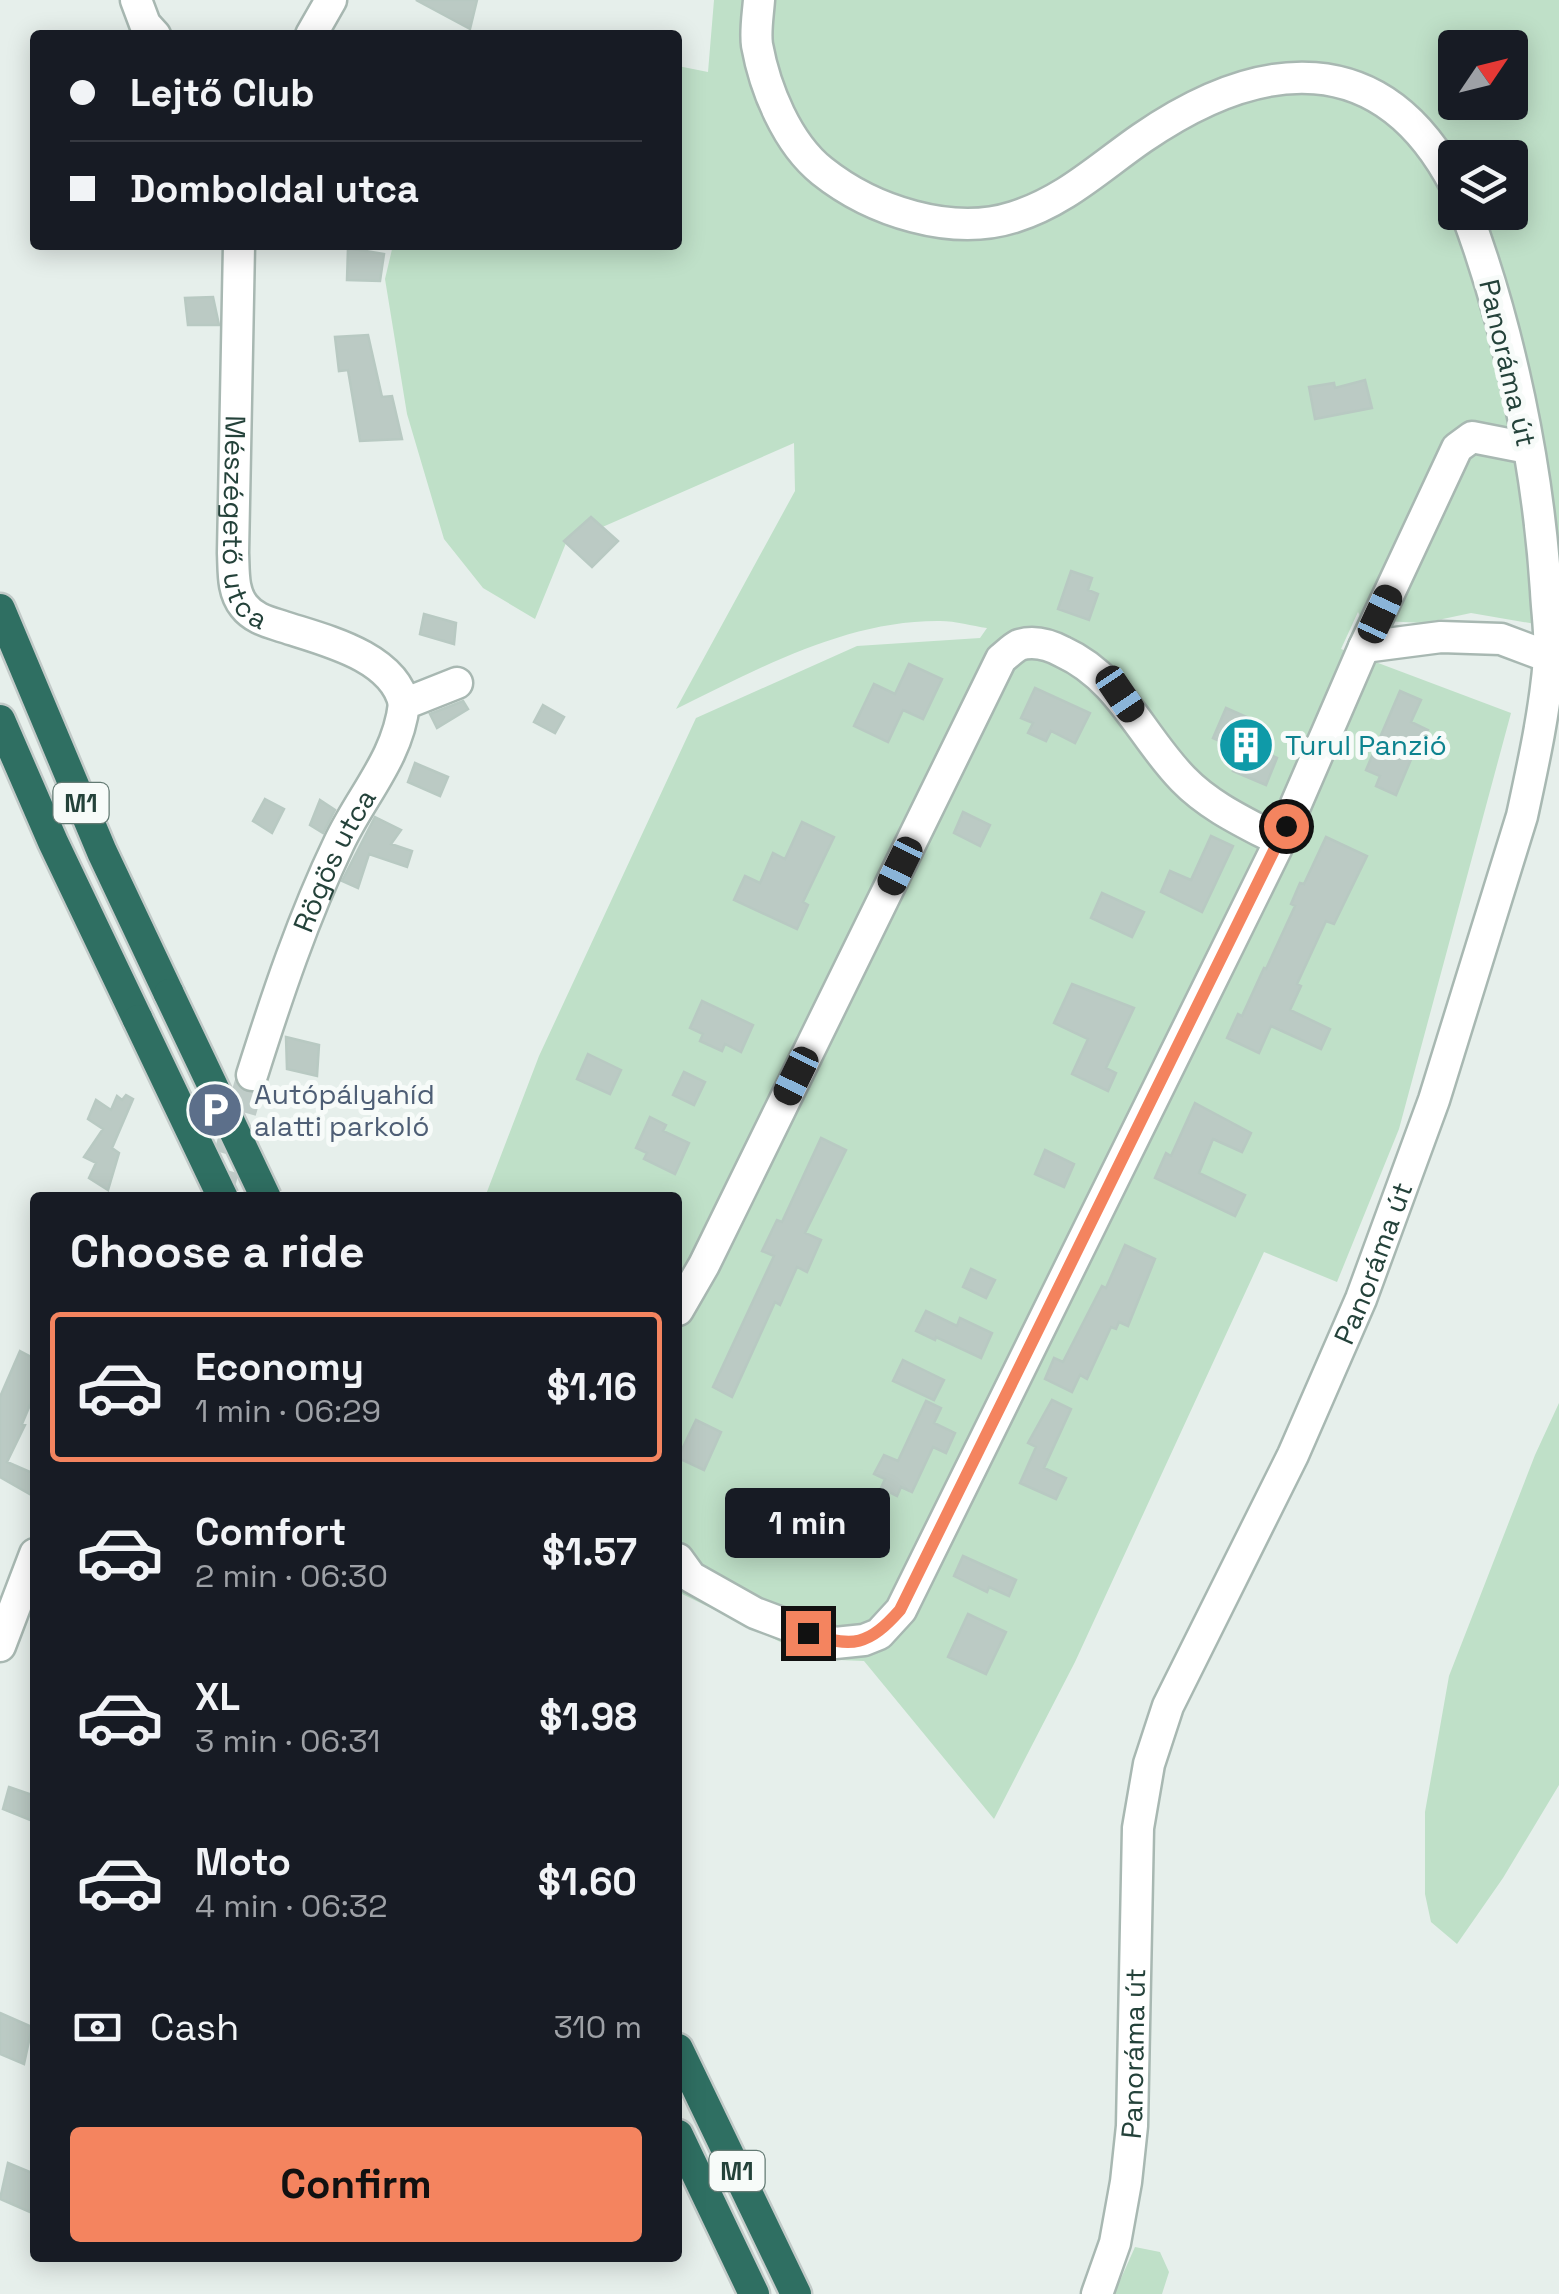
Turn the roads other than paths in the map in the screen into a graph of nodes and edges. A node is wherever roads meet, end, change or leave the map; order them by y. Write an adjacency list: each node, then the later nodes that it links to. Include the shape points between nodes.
1 (136, 0): 4 (street)
2 (331, 0): 5 (street)
3 (760, 0): 6 (street, via 756,42 770,93 802,150 843,188 926,219 972,224 1042,207 1186,111 1273,79 1310,76 1382,98)
4 (150, 30)
5 (314, 30)
6 (1438, 154)
7 (1473, 230): 9 (street, Panoráma út)
8 (239, 250): 14 (street, Mészégető utca, via 233,553 241,603 254,617 339,645 376,666 402,692)
9 (1528, 448): 11 (street, via 1472,437 1457,448); 12 (street, Panoráma út, via 1542,527)
10 (0, 609): 19 (highway, M1, bridge, via 94,834)
11 (1364, 647): 12 (street, via 1441,636 1501,639); 16 (street)
12 (1550, 657): 28 (street, Panoráma út, via 1522,816 1398,1204 1328,1380 1168,1706 1149,1764 1138,1828 1132,2126 1115,2243)
13 (457, 683): 14 (street)
14 (404, 704): 17 (street, Rögös utca, via 377,782 340,840 286,965)
15 (0, 720): 18 (highway, M1, bridge)
16 (1280, 841): 20 (street, via 1211,804 1184,780 1120,694 1088,663 1045,643 1018,646 1001,659); 21 (street, via 900,1610 879,1634 834,1642 771,1619 691,1577)
17 (252, 1075)
18 (220, 1192)
19 (263, 1192)
20 (682, 1303)
21 (682, 1565)
22 (30, 1566): 23 (street)
23 (0, 1646)
24 (682, 2056): 27 (highway, M1)
25 (682, 2144): 26 (highway, M1)
26 (754, 2294)
27 (796, 2294)
28 (1097, 2294)

